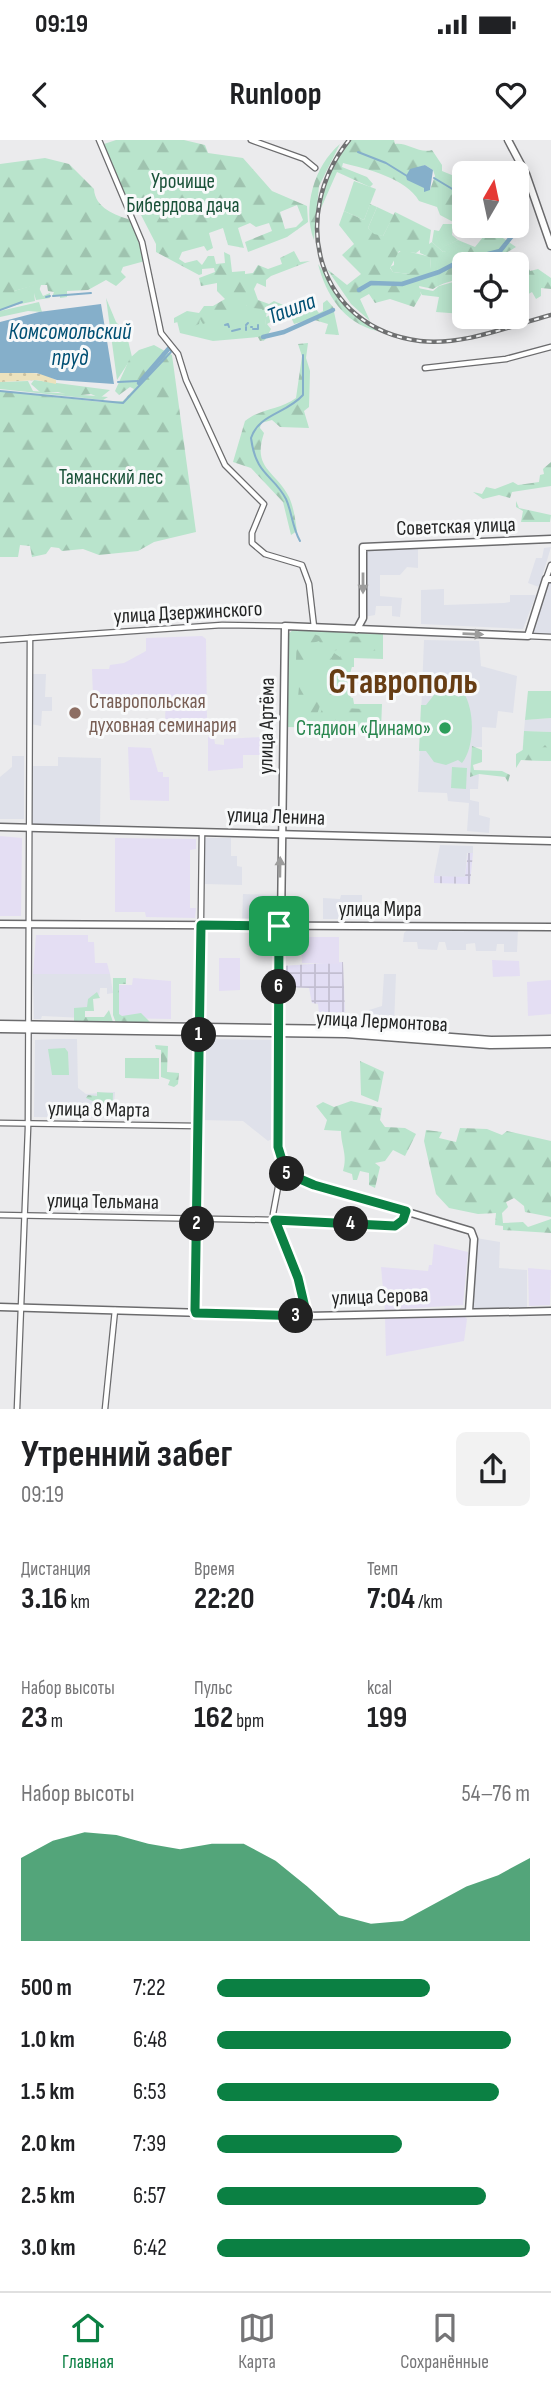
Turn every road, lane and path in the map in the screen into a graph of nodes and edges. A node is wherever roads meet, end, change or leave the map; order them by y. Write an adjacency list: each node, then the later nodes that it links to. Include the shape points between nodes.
1 (99, 140): 13 (street, via 142,242 162,334 178,354 225,465 264,504 252,533 253,543 265,554 302,565)
2 (251, 140): 4 (street, via 304,159)
3 (508, 140): 5 (main road, via 526,174)
4 (314, 168)
5 (551, 246)
6 (551, 347): 7 (street, via 506,359)
7 (425, 368)
8 (551, 540): 11 (main road, Советская улица, one-way to 11, via 363,547)
9 (551, 565): 10 (street)
10 (548, 579): 16 (main road)
11 (363, 618): 14 (main road); 15 (main road, via 366,627)
12 (285, 626): 13 (main road, улица Дзержинского); 17 (street, улица Дзержинского, via 222,625); 23 (main road, улица Артёма)
13 (314, 627): 14 (main road, улица Дзержинского)
14 (357, 629): 15 (main road, улица Дзержинского)
15 (377, 630): 16 (main road, улица Дзержинского, one-way to 16)
16 (528, 636): 18 (street, улица Дзержинского)
17 (30, 638): 19 (street, улица Дзержинского); 21 (street)
18 (551, 638)
19 (0, 640)
20 (0, 827): 21 (main road, улица Ленина)
21 (29, 828): 22 (main road, улица Ленина); 26 (street)
22 (202, 831): 23 (main road, улица Ленина); 27 (street)
23 (281, 833): 24 (main road, улица Ленина); 28 (main road, улица Артёма, one-way to 23)
24 (551, 841)
25 (0, 924): 26 (main road, улица Мира)
26 (29, 924): 27 (main road, улица Мира); 31 (street)
27 (201, 925): 28 (main road, улица Мира); 33 (street)
28 (279, 926): 29 (main road, улица Мира); 34 (main road, улица Артёма)
29 (551, 927)
30 (0, 1024): 31 (main road, улица Лермонтова)
31 (29, 1028): 32 (main road, улица Лермонтова); 33 (main road, улица Лермонтова); 37 (street)
32 (0, 1030)
33 (199, 1030): 34 (main road, улица Лермонтова); 38 (street)
34 (279, 1031): 35 (main road, улица Лермонтова, via 490,1045); 39 (main road, улица Артёма)
35 (551, 1042)
36 (0, 1123): 37 (street, улица 8 Марта)
37 (30, 1124): 38 (street, улица 8 Марта); 42 (street)
38 (195, 1126): 43 (street)
39 (281, 1165): 40 (main road, via 294,1178); 44 (street)
40 (406, 1211): 44 (street, улица Тельмана, via 395,1226); 48 (main road, via 462,1226 474,1235)
41 (0, 1215): 42 (street, улица Тельмана)
42 (24, 1215): 43 (street, улица Тельмана); 46 (street)
43 (198, 1219): 44 (street, улица Тельмана); 50 (street)
44 (275, 1220): 51 (street)
45 (0, 1307): 46 (main road, улица Серова)
46 (21, 1307): 47 (main road, улица Серова); 52 (street)
47 (115, 1310): 50 (main road, улица Серова); 53 (street)
48 (469, 1311): 49 (main road, улица Серова); 51 (main road, улица Серова)
49 (551, 1311)
50 (196, 1313): 51 (main road, улица Серова)
51 (307, 1316)
52 (17, 1409)
53 (105, 1409)

